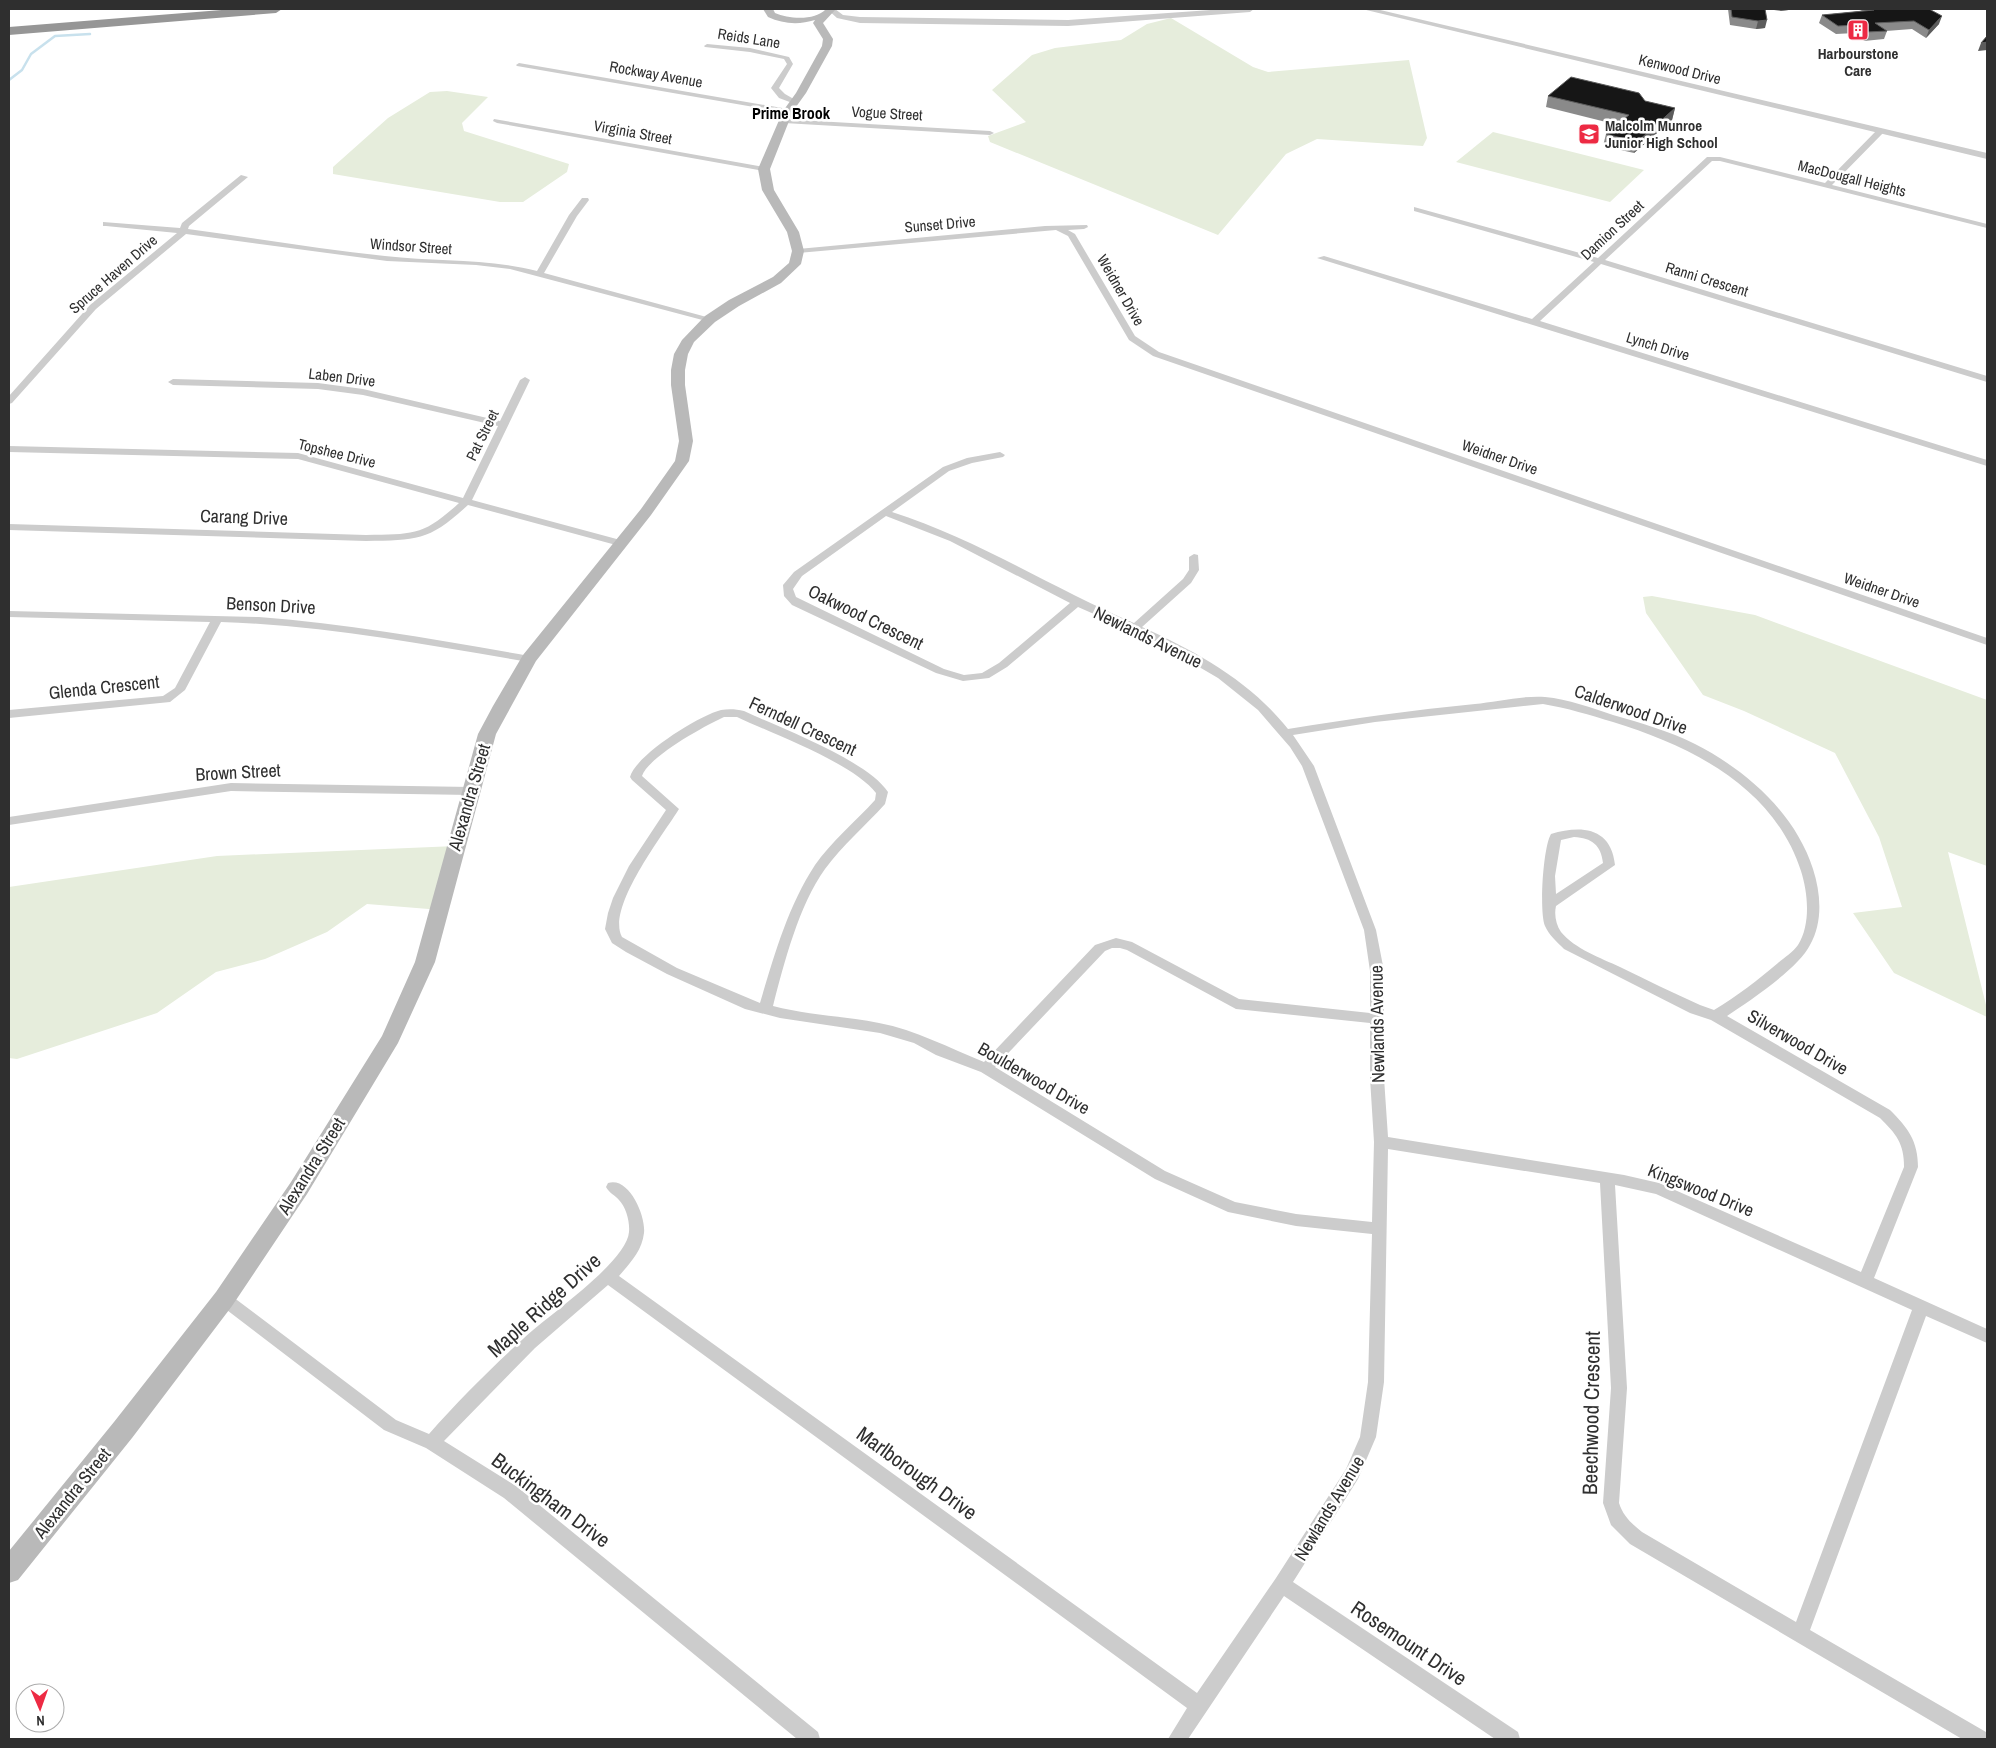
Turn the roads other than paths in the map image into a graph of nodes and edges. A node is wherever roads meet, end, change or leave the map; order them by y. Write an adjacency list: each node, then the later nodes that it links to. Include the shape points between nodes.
1 (190, 9): 10 (highway)
2 (276, 9): 11 (highway)
3 (768, 9): 7 (main road, via 772,15)
4 (1250, 9): 9 (street, via 1082,22)
5 (1366, 9): 18 (street, Kenwood Drive)
6 (823, 14): 7 (main road); 8 (street); 9 (street, via 833,13); 12 (main road, via 818,25)
7 (783, 19): 12 (main road, via 806,24)
8 (856, 21): 9 (street); 12 (street, via 828,26)
9 (868, 21)
10 (9, 23)
11 (9, 31)
12 (826, 36): 15 (main road, via 825,50)
13 (707, 46): 15 (street, Reids Lane, via 787,58 790,65 775,88)
14 (519, 66): 16 (street, Rockway Avenue)
15 (795, 102): 16 (main road)
16 (786, 116): 19 (street, Vogue Street); 22 (main road)
17 (497, 121): 22 (street, Virginia Street)
18 (1881, 131): 20 (street, Kenwood Drive); 24 (street)
19 (990, 133)
20 (1987, 156)
21 (1710, 158): 24 (street, MacDougall Heights); 34 (street, Damion Street)
22 (764, 169): 32 (main road, via 768,190 793,232)
23 (244, 176): 31 (street, Spruce Haven Drive, via 185,225)
24 (1827, 186): 28 (street, MacDougall Heights)
25 (585, 200): 35 (street)
26 (1417, 209): 34 (street, Ranni Crescent)
27 (106, 224): 31 (street, Windsor Street)
28 (1987, 226)
29 (1084, 227): 30 (street, Sunset Drive)
30 (1059, 229): 32 (street, Sunset Drive); 55 (street, Weidner Drive, via 1071,234 1132,338 1156,354)
31 (184, 231): 35 (street, Windsor Street, via 378,258 510,267); 41 (street, Spruce Haven Drive, via 93,307)
32 (798, 251): 36 (main road, Alexandra Street, via 795,264 783,276)
33 (1321, 258): 37 (street, Lynch Drive)
34 (1599, 261): 37 (street, Damion Street); 38 (street, Ranni Crescent)
35 (539, 275): 36 (street, Windsor Street)
36 (710, 319): 49 (main road, Alexandra Street, via 689,340 678,367 686,441 682,461)
37 (1534, 322): 45 (street, Lynch Drive)
38 (1987, 379)
39 (525, 380): 42 (street, Pat Street)
40 (173, 382): 42 (street, Laben Drive, via 318,386 363,392)
41 (9, 401)
42 (504, 425): 46 (street, Pat Street)
43 (9, 449): 46 (street, Topshee Drive, via 298,456)
44 (1000, 455): 47 (street, Oakwood Crescent, via 953,465)
45 (1987, 463)
46 (466, 502): 48 (street, Carang Drive, via 438,526 406,537); 49 (street, Topshee Drive)
47 (885, 513): 51 (street, Newlands Avenue, via 1004,563); 51 (street, Oakwood Crescent, via 798,574 787,586 790,598 844,627 940,671 963,678 985,676 1003,665)
48 (9, 527)
49 (620, 543): 56 (main road, Alexandra Street)
50 (1194, 557): 54 (street, via 1194,570 1187,580)
51 (1077, 603): 54 (street, Newlands Avenue)
52 (9, 614): 53 (street, Benson Drive)
53 (217, 619): 56 (street, Benson Drive, via 339,627); 57 (street, Glenda Crescent, via 179,690 166,700)
54 (1136, 628): 58 (street, Newlands Avenue, via 1179,649 1218,674 1257,703)
55 (1987, 642)
56 (528, 658): 59 (main road, Alexandra Street, via 487,734)
57 (9, 714)
58 (1286, 733): 64 (street, Calderwood Drive, via 1375,718 1538,700 1562,704 1668,736 1711,759 1762,798 1795,839 1809,872 1814,907 1808,937 1792,960); 65 (street, Newlands Avenue, via 1308,766 1370,930 1377,971)
59 (471, 791): 60 (street, Brown Street, via 231,787); 73 (main road, Alexandra Street, via 425,962 390,1038 299,1188)
60 (9, 821)
61 (1550, 904): 61 (street, Silverwood Drive, via 1549,876 1555,837 1568,832 1584,832 1601,841 1610,865); 64 (street, Silverwood Drive, via 1550,925 1569,946 1695,1009)
62 (614, 937): 63 (street, Boulderwood Drive, via 672,972); 63 (street, Ferndell Crescent, via 611,929 619,899 640,858 674,809 636,777 638,770 681,737 723,714 740,714 777,731 874,780 883,797 821,866 805,892 780,956)
63 (765, 1009): 66 (street, Boulderwood Drive, via 880,1028 918,1039)
64 (1716, 1016): 72 (street, Silverwood Drive, via 1885,1114 1907,1141 1911,1152 1910,1171)
65 (1378, 1020): 66 (street, via 1236,1004 1128,946 1112,942 1100,948); 67 (street, Newlands Avenue)
66 (986, 1068): 70 (street, Boulderwood Drive, via 1160,1175 1215,1201 1233,1208 1296,1220)
67 (1381, 1142): 68 (street, Kingswood Drive); 70 (street, Newlands Avenue)
68 (1607, 1179): 72 (street, Kingswood Drive, via 1658,1189); 79 (street, Beechwood Crescent, via 1618,1379 1611,1503 1615,1518 1636,1538)
69 (613, 1188): 71 (street, Maple Ridge Drive, via 631,1205 637,1232 632,1250)
70 (1379, 1229): 78 (street, Newlands Avenue, via 1376,1382 1368,1437 1352,1474)
71 (608, 1276): 76 (street, Maple Ridge Drive, via 529,1343); 80 (street, Marlborough Drive)
72 (1865, 1281): 74 (street, Kingswood Drive)
73 (224, 1300): 76 (street, Buckingham Drive, via 390,1425); 77 (main road, Alexandra Street)
74 (1921, 1307): 75 (street, Kingswood Drive); 79 (street)
75 (1987, 1336)
76 (432, 1443): 81 (street, Buckingham Drive, via 510,1492)
77 (9, 1571)
78 (1282, 1584): 80 (street, Newlands Avenue); 83 (street, Rosemount Drive)
79 (1800, 1634): 84 (street, Beechwood Crescent)
80 (1199, 1706): 82 (street, Newlands Avenue)
81 (811, 1739)
82 (1177, 1739)
83 (1511, 1739)
84 (1979, 1739)

